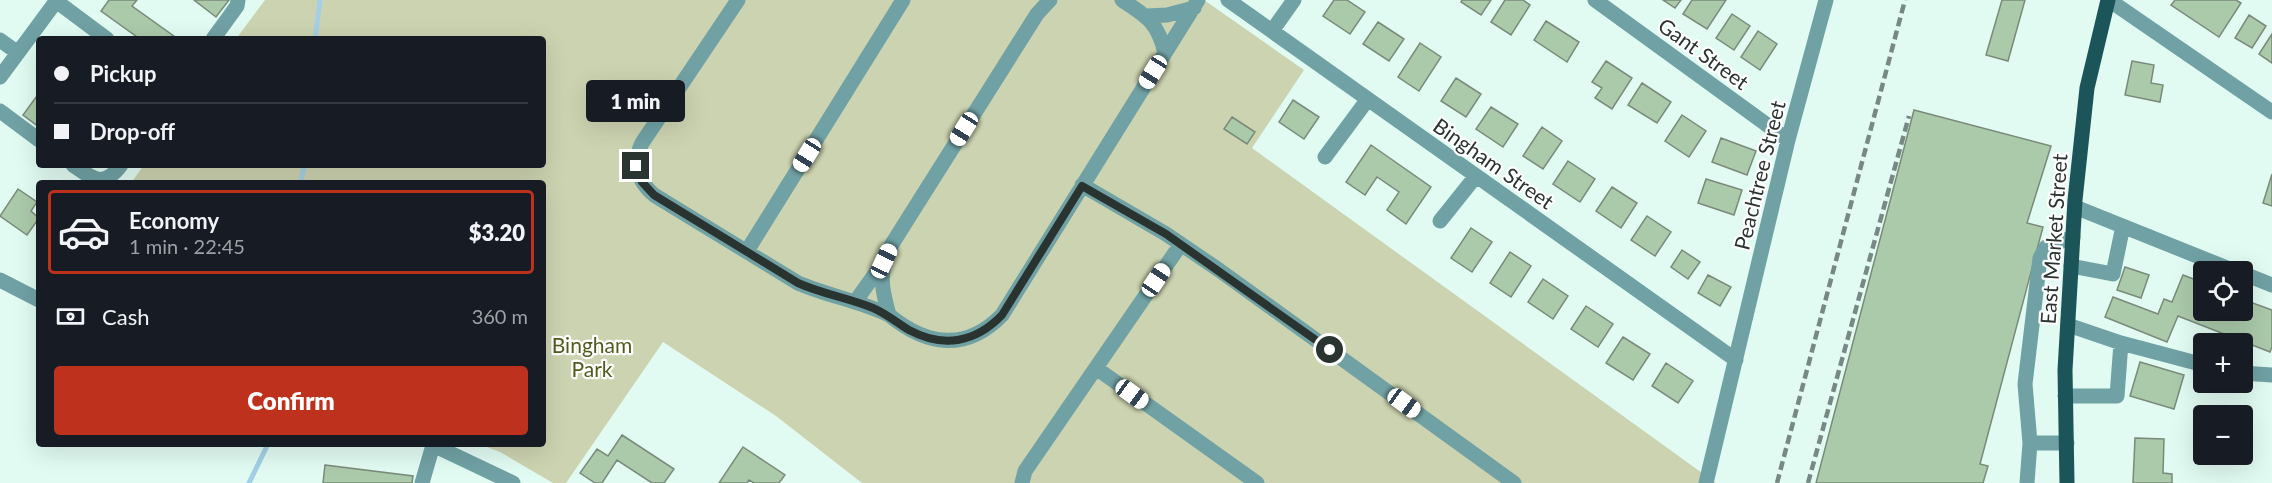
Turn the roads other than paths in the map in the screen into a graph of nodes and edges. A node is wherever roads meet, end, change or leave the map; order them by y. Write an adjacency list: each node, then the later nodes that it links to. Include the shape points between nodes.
1 (238, 0): 16 (street)
2 (738, 0): 38 (street, via 642,143 636,166 642,182 654,195)
3 (903, 0): 38 (street)
4 (1050, 0): 39 (street, via 1024,34)
5 (1122, 0): 13 (street)
6 (1228, 0): 14 (street, Bingham Street)
7 (1294, 0): 14 (street)
8 (1595, 0): 25 (street, Gant Street)
9 (1826, 0): 25 (street, Peachtree Street)
10 (2108, 0): 23 (street); 33 (main road, East Market Street, via 2086,88)
11 (56, 1): 15 (street); 18 (street)
12 (1196, 4): 13 (street, via 1167,15); 19 (street)
13 (1147, 16): 19 (street)
14 (1272, 31): 21 (street, Bingham Street)
15 (103, 36)
16 (215, 36)
17 (0, 40): 18 (street)
18 (18, 53): 20 (street)
19 (1165, 53): 32 (street)
20 (0, 76)
21 (1368, 99): 26 (street); 29 (street, Bingham Street)
22 (0, 111): 24 (street)
23 (2272, 112)
24 (36, 138)
25 (1788, 140): 50 (street, Peachtree Street)
26 (1325, 157)
27 (77, 168): 31 (street, via 93,179)
28 (119, 168): 30 (street)
29 (1476, 176): 34 (street); 50 (street, Bingham Street)
30 (104, 180)
31 (104, 180)
32 (1082, 186): 37 (street); 47 (street, via 1002,315 990,328 961,340 945,341 911,331)
33 (2075, 207): 35 (street); 36 (main road, East Market Street)
34 (1440, 221)
35 (2122, 226): 40 (street); 41 (street, via 2113,274)
36 (2073, 237): 41 (main road, East Market Street); 56 (street, via 2046,247 2040,258 2025,384)
37 (1180, 244): 52 (street); 64 (street)
38 (747, 251): 46 (street, via 798,283)
39 (884, 261): 46 (street); 47 (street, via 881,286)
40 (2210, 261)
41 (2071, 267): 48 (main road, East Market Street)
42 (2253, 277): 44 (street)
43 (0, 280): 45 (street)
44 (2272, 285)
45 (36, 298)
46 (855, 302): 47 (street)
47 (889, 315)
48 (2067, 325): 49 (street); 55 (main road, East Market Street)
49 (2121, 343): 51 (street); 55 (street, via 2117,396)
50 (1736, 360): 65 (street, Peachtree Street)
51 (2193, 362)
52 (1096, 368): 62 (street, via 1025,471); 63 (street)
53 (2253, 374): 54 (street)
54 (2272, 375)
55 (2066, 396): 57 (main road, East Market Street)
56 (2030, 443): 57 (street); 66 (street)
57 (2067, 443): 67 (main road, East Market Street)
58 (431, 447): 60 (street)
59 (438, 447): 61 (street)
60 (422, 483)
61 (513, 483)
62 (1022, 483)
63 (1257, 483)
64 (1515, 483)
65 (1706, 483)
66 (2027, 483)
67 (2067, 483)

